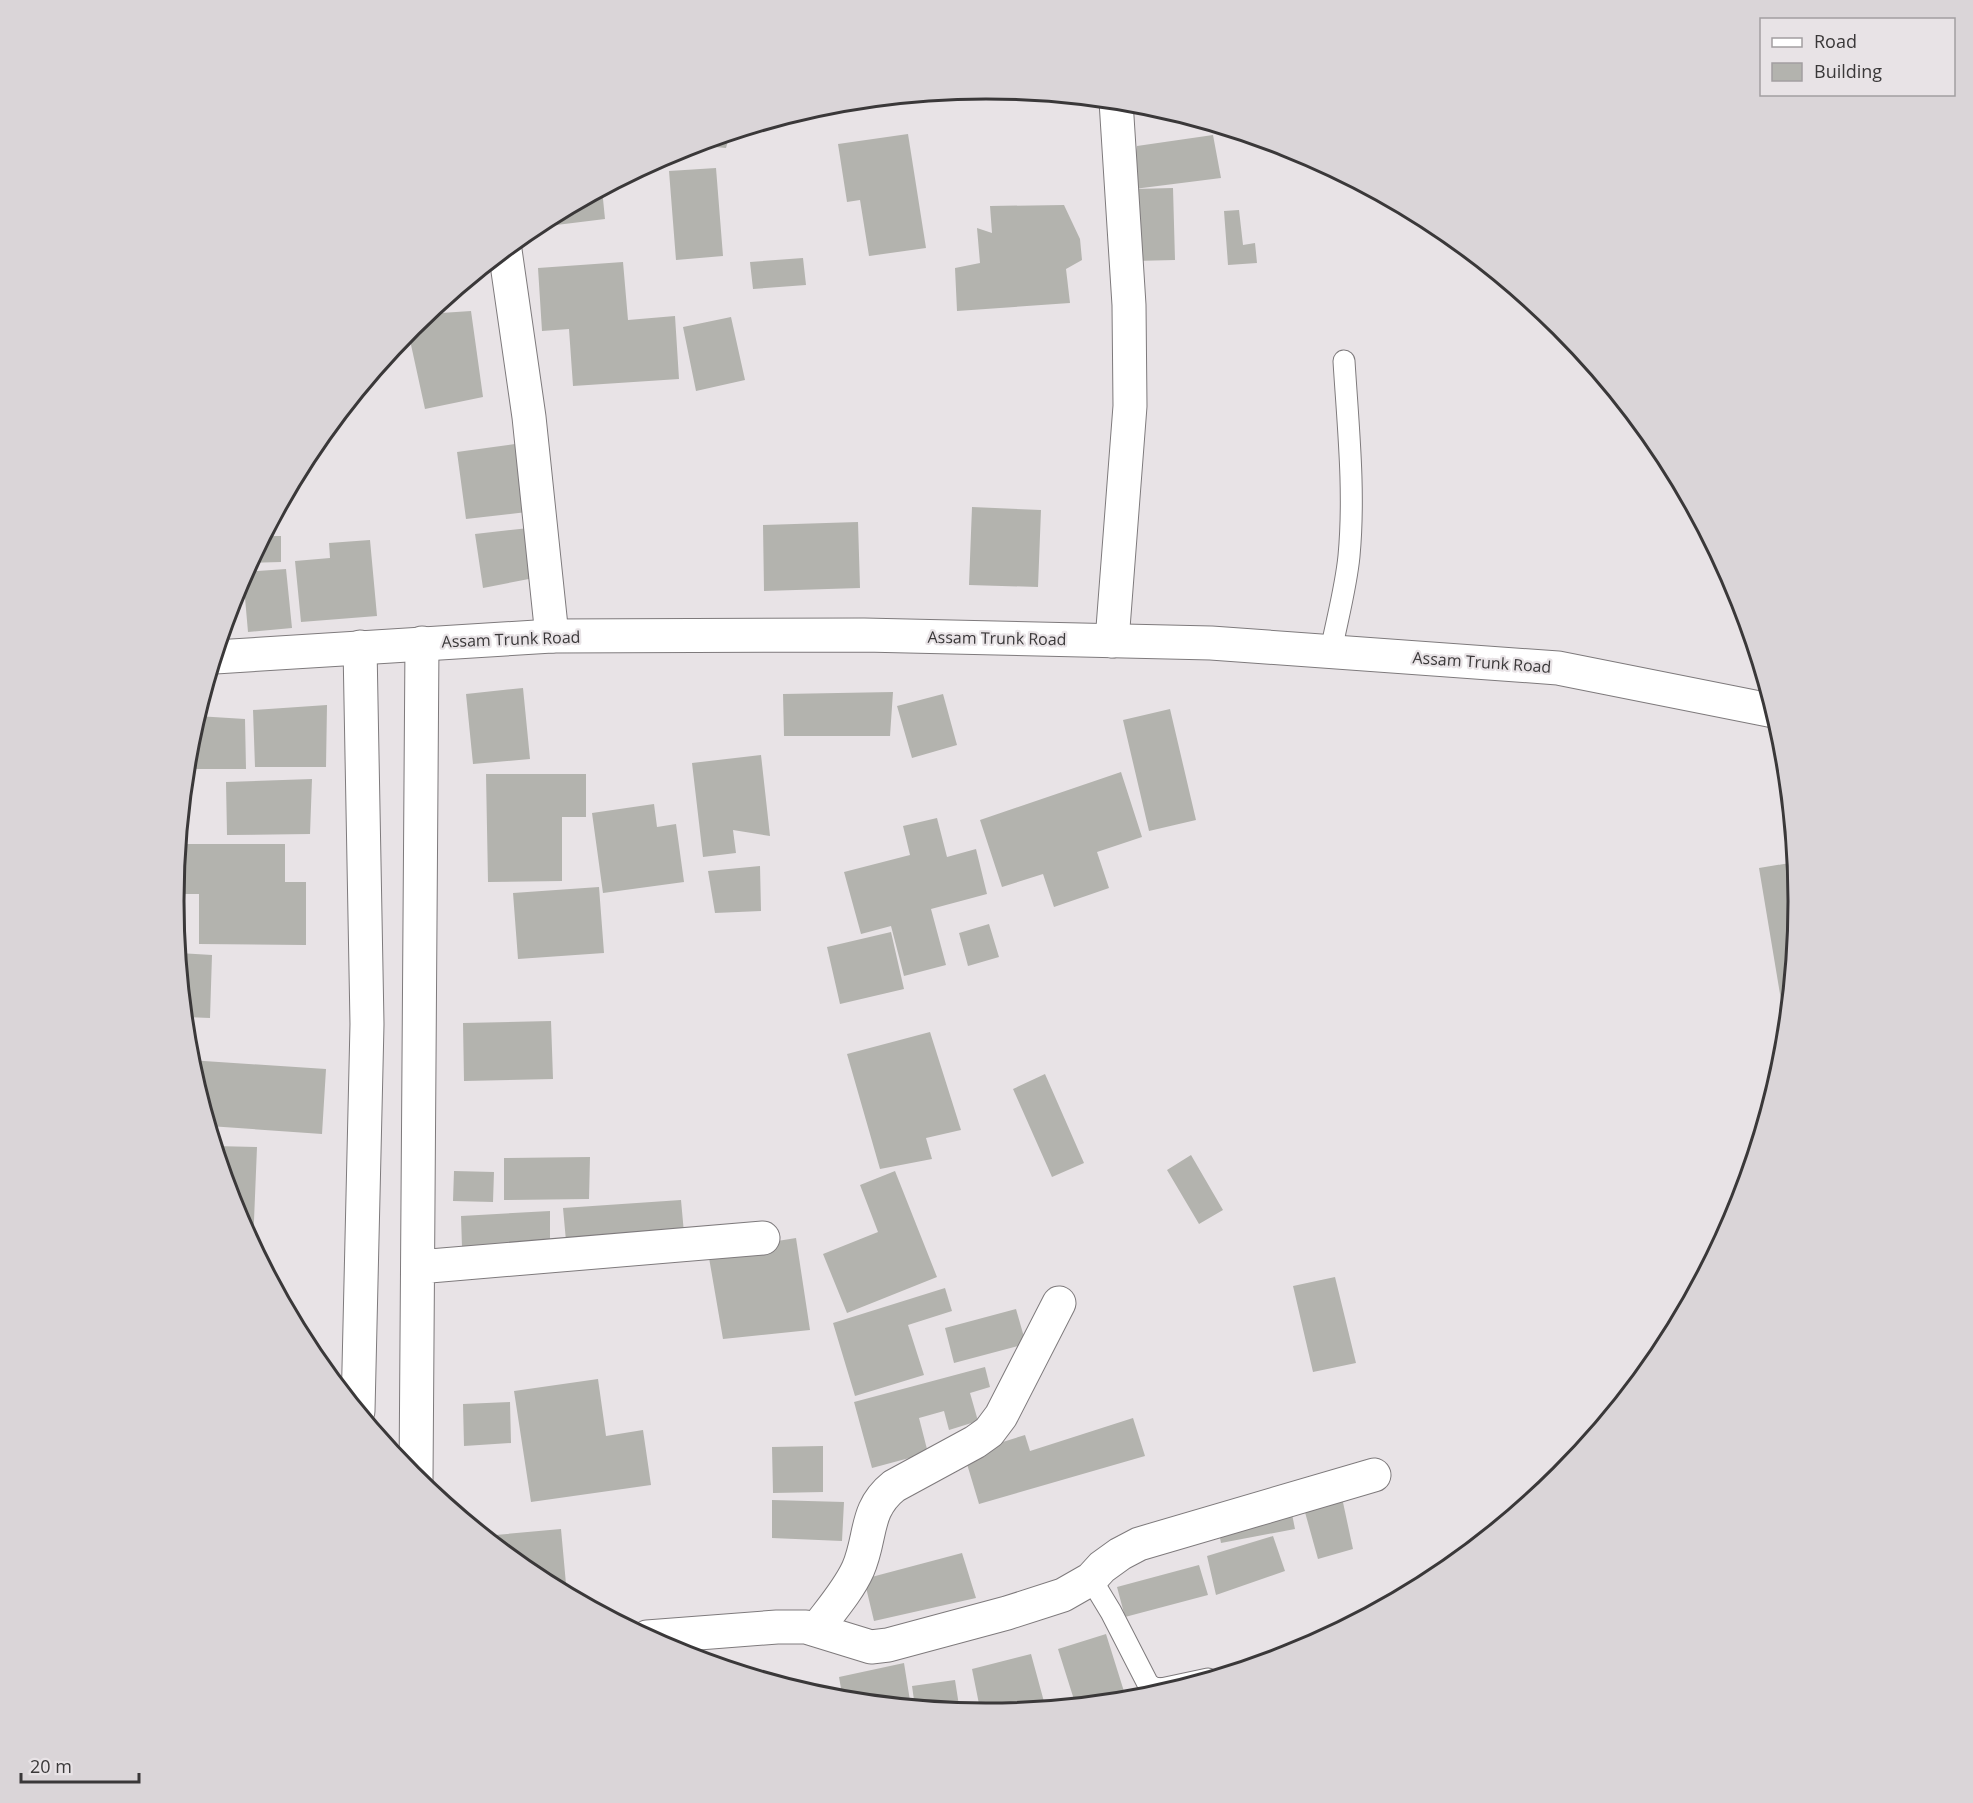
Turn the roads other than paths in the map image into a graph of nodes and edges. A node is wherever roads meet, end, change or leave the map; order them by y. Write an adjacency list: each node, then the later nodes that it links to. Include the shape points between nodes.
1 (1117, 110): 5 (street, via 1129,305 1130,406)
2 (506, 259): 4 (street, via 529,417)
3 (1344, 361): 8 (lane, via 1352,503 1349,559)
4 (552, 636): 5 (street, Assam Trunk Road, via 864,635); 6 (street, Assam Trunk Road)
5 (1112, 641): 8 (street, Assam Trunk Road)
6 (422, 643): 7 (street, Assam Trunk Road); 12 (street)
7 (360, 647): 9 (street, Assam Trunk Road); 14 (street, via 367,1024)
8 (1331, 651): 10 (street, Assam Trunk Road, via 1558,668)
9 (223, 656)
10 (1766, 709)
11 (763, 1238): 12 (street)
12 (418, 1267): 15 (street)
13 (1059, 1303): 18 (street, via 989,1432 894,1486 876,1504 858,1568)
14 (358, 1400)
15 (416, 1466)
16 (1374, 1476): 17 (street, via 1139,1544 1102,1567)
17 (1091, 1579): 18 (street, via 1064,1595 1007,1614 888,1646 871,1647); 20 (lane, via 1143,1677)
18 (816, 1630): 19 (street, via 777,1627)
19 (663, 1636)
20 (1152, 1687)

